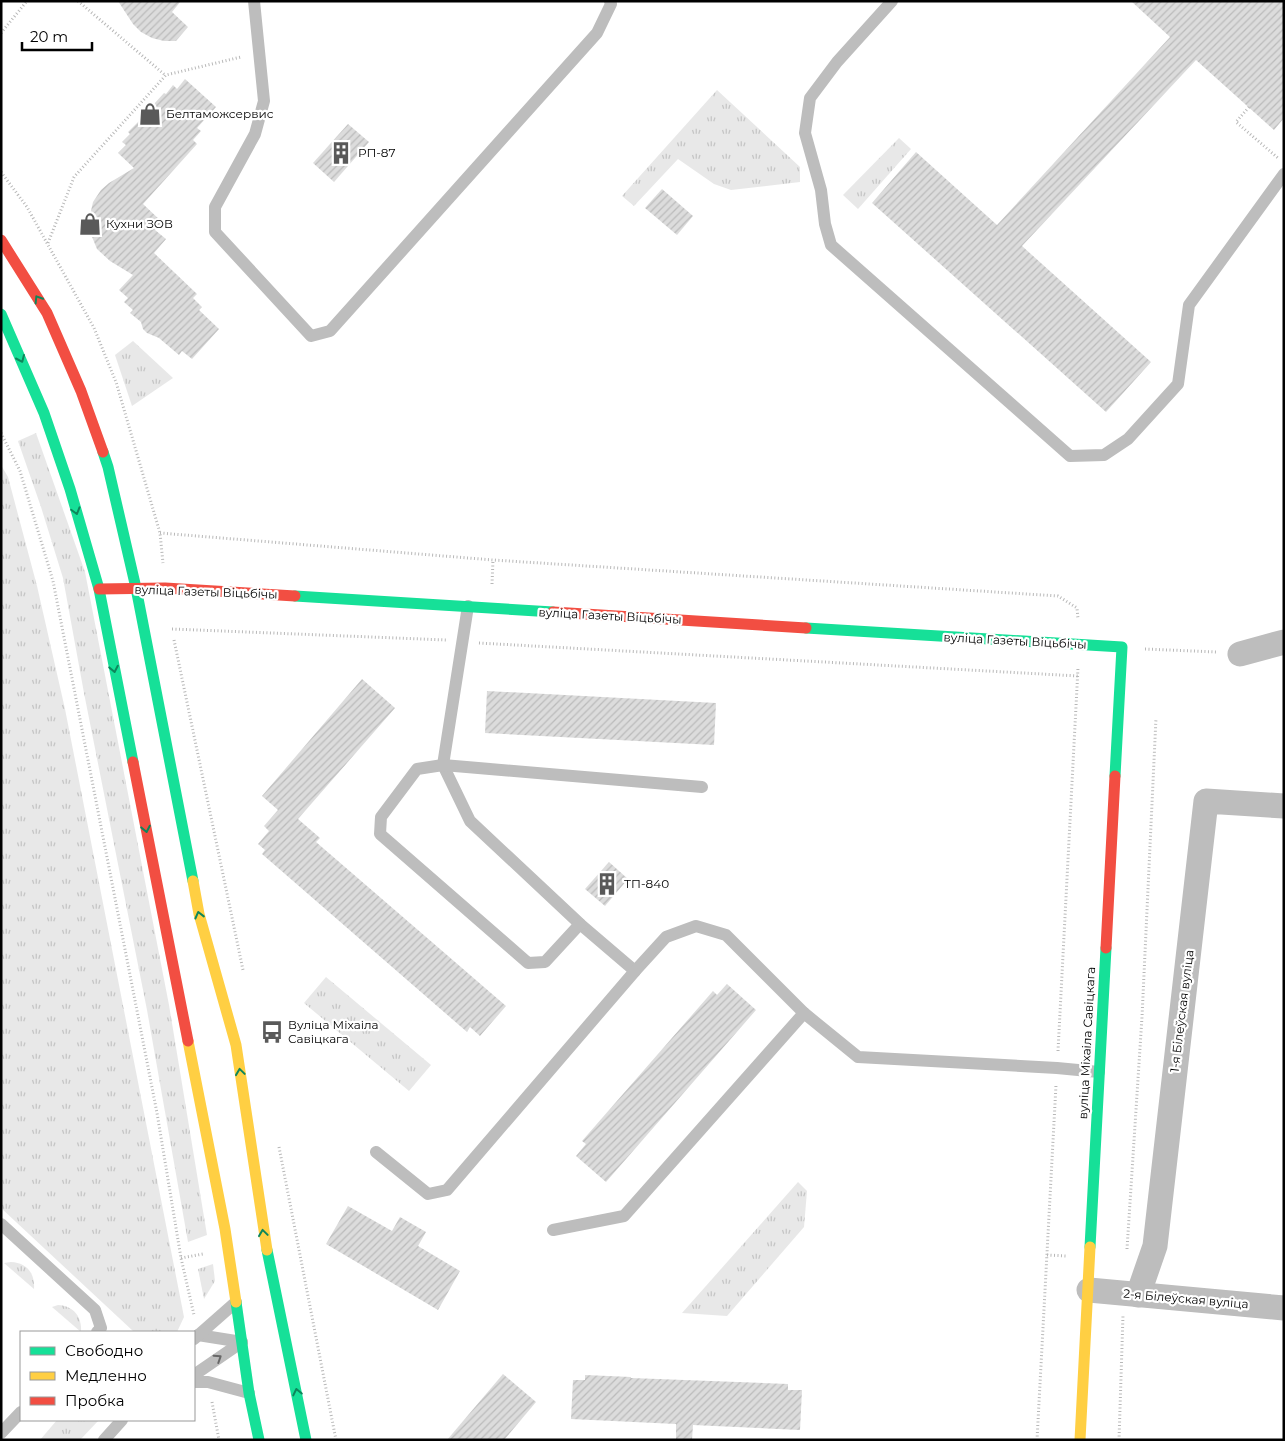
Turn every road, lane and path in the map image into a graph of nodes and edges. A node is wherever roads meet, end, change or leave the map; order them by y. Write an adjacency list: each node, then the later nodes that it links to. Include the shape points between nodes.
1 (27, 1): 6 (path)
2 (78, 1): 8 (path)
3 (254, 1): 7 (lane)
4 (610, 1): 7 (lane, via 612,4 597,33 578,55 330,331 311,336 215,232 215,207 255,134 264,101)
5 (892, 1): 11 (lane, via 837,62 810,98 805,133 821,190 831,245 1070,456 1104,455 1128,439 1178,384 1190,306)
6 (1, 33)
7 (259, 52): 8 (path)
8 (166, 76): 13 (path, via 74,177)
9 (1249, 107): 10 (path, via 1236,122)
10 (1284, 163)
11 (1282, 179)
12 (1, 240): 18 (main road, one-way to 12, via 108,467 81,391 47,313)
13 (47, 244)
14 (1, 314): 19 (main road, one-way to 19, via 44,413 70,489)
15 (1, 433): 43 (path, via 20,471 52,581 157,1112)
16 (160, 533): 17 (path)
17 (493, 560): 20 (path); 25 (path, via 1058,596 1077,608)
18 (136, 588): 19 (main road, вуліца Газеты Віцьбічы); 21 (main road, вуліца Газеты Віцьбічы); 62 (main road, one-way to 18, via 279,1332 236,1045 199,914)
19 (98, 589): 46 (main road, one-way to 46, via 225,1229)
20 (492, 589)
21 (468, 606): 23 (lane); 25 (main road, вуліца Газеты Віцьбічы)
22 (172, 629): 23 (path)
23 (462, 641): 28 (path); 30 (lane)
24 (1284, 642): 27 (street)
25 (1080, 645): 26 (main road, вуліца Газеты Віцьбічы); 28 (path)
26 (1122, 648): 27 (path); 37 (main road, вуліца Міхаіла Савіцкага)
27 (1240, 654)
28 (1078, 676): 36 (path)
29 (1156, 718): 42 (path)
30 (442, 765): 31 (lane); 33 (lane, via 470,821); 33 (lane, via 417,768 380,817 380,834 528,963 544,962)
31 (702, 787)
32 (1284, 806): 45 (street, 1-я Білеўская вуліца, via 1206,801 1155,1246)
33 (580, 924): 34 (lane)
34 (635, 971): 35 (lane, via 666,937 696,926 726,935); 38 (lane, via 447,1190 428,1194)
35 (804, 1013): 36 (lane, via 858,1057); 40 (lane, via 624,1216)
36 (1057, 1068): 37 (lane); 63 (path)
37 (1099, 1072): 44 (main road, вуліца Міхаіла Савіцкага)
38 (376, 1152)
39 (1, 1224): 48 (lane, via 95,1310 101,1328)
40 (553, 1230)
41 (207, 1254): 43 (path)
42 (1127, 1254)
43 (181, 1258): 49 (path)
44 (1089, 1290): 45 (street, 2-я Білеўская вуліца); 64 (main road, вуліца Міхаіла Савіцкага)
45 (1131, 1295): 47 (street, 2-я Білеўская вуліца); 65 (path)
46 (236, 1302): 50 (lane); 51 (main road)
47 (1284, 1308)
48 (98, 1331)
49 (195, 1331)
50 (196, 1337): 51 (lane)
51 (246, 1341): 52 (lane, one-way to 51); 55 (main road)
52 (195, 1374)
53 (195, 1382): 54 (lane)
54 (208, 1382): 55 (lane); 60 (path)
55 (249, 1393): 61 (main road)
56 (20, 1413): 58 (lane)
57 (121, 1421): 59 (lane)
58 (1, 1433)
59 (104, 1440)
60 (219, 1440)
61 (259, 1440)
62 (306, 1440)
63 (1037, 1440)
64 (1080, 1440)
65 (1119, 1440)

